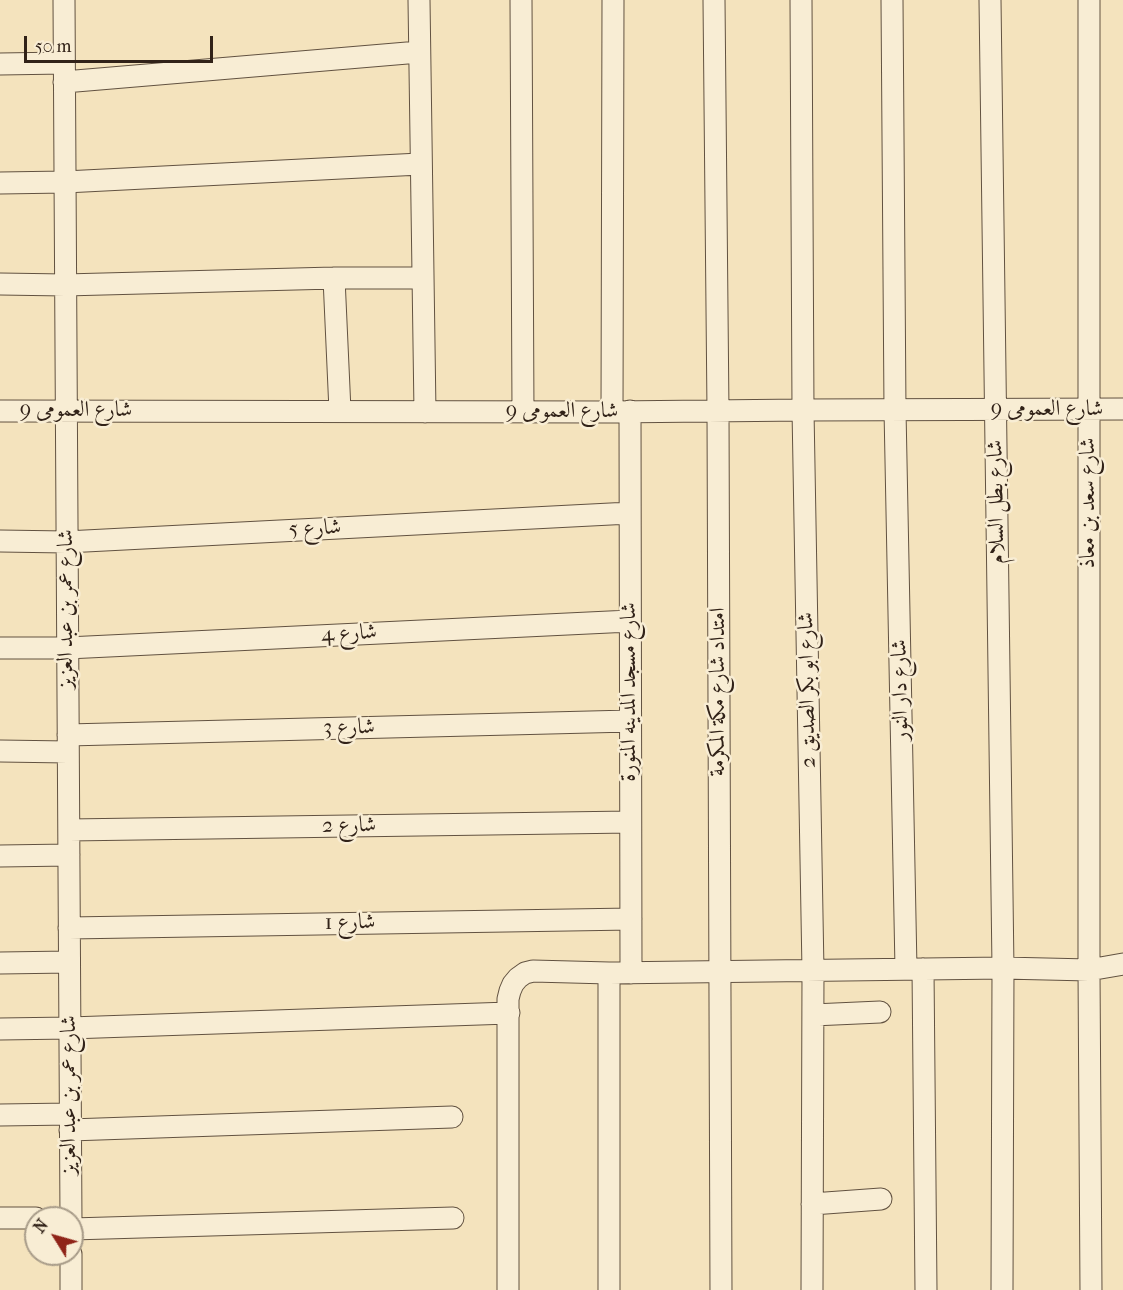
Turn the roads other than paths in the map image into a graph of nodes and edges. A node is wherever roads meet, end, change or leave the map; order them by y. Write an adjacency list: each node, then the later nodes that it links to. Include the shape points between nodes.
1 (64, 0): 12 (street, شارع عمر بن عبد العزيز)
2 (419, 0): 10 (street)
3 (521, 0): 28 (street)
4 (613, 0): 31 (street, شارع مسجد المدينه المنورة)
5 (714, 0): 29 (street, امتداد شارع مكة المكرمة)
6 (801, 0): 20 (street, شارع ابو بكر الصديق 2)
7 (892, 0): 21 (street, شارع دار النور)
8 (990, 0): 22 (street, شارع بطل السلام)
9 (1089, 0): 23 (street, شارع سعد بن معاذ)
10 (419, 52): 12 (street); 13 (street)
11 (0, 64): 12 (street)
12 (64, 73): 14 (street, شارع عمر بن عبد العزيز)
13 (420, 164): 14 (street); 17 (street)
14 (65, 182): 15 (street); 19 (street, شارع عمر بن عبد العزيز)
15 (0, 183)
16 (334, 278): 17 (street); 19 (street); 27 (street)
17 (422, 278): 30 (street)
18 (0, 284): 19 (street)
19 (65, 285): 26 (street, شارع عمر بن عبد العزيز)
20 (803, 410): 21 (street, شارع العمومى 9); 29 (street, شارع العمومى 9); 53 (street, شارع ابو بكر الصديق 2)
21 (895, 410): 22 (street, شارع العمومى 9); 51 (street, شارع دار النور)
22 (996, 410): 23 (street, شارع العمومى 9); 50 (street, شارع بطل السلام)
23 (1089, 410): 24 (street, شارع العمومى 9); 52 (street, شارع سعد بن معاذ)
24 (1123, 410)
25 (0, 411): 26 (street, شارع العمومى 9)
26 (66, 411): 27 (street, شارع العمومى 9); 34 (street, شارع عمر بن عبد العزيز)
27 (340, 411): 30 (street, شارع العمومى 9)
28 (523, 411): 30 (street, شارع العمومى 9); 31 (street, شارع العمومى 9)
29 (718, 411): 31 (street, شارع العمومى 9); 54 (street, امتداد شارع مكة المكرمة)
30 (425, 412)
31 (621, 412): 32 (street, شارع مسجد المدينه المنورة)
32 (630, 513): 34 (street, شارع 5); 35 (street, شارع مسجد المدينه المنورة)
33 (0, 542): 34 (street, شارع 5)
34 (66, 542): 37 (street, شارع عمر بن عبد العزيز)
35 (630, 621): 37 (street, شارع 4); 38 (street, شارع مسجد المدينه المنورة)
36 (0, 648): 37 (street, شارع 4)
37 (67, 648): 39 (street, شارع عمر بن عبد العزيز)
38 (630, 721): 39 (street, شارع 3); 41 (street, شارع مسجد المدينه المنورة)
39 (68, 743): 40 (street, شارع 3); 42 (street, شارع عمر بن عبد العزيز)
40 (0, 751)
41 (630, 822): 42 (street, شارع 2); 45 (street, شارع مسجد المدينه المنورة)
42 (69, 830): 43 (street, شارع عمر بن عبد العزيز)
43 (69, 855): 44 (street); 46 (street, شارع عمر بن عبد العزيز)
44 (0, 856)
45 (631, 919): 46 (street, شارع 1); 56 (street, شارع مسجد المدينه المنورة)
46 (69, 928): 47 (street, شارع عمر بن عبد العزيز)
47 (69, 962): 48 (street); 60 (street, شارع عمر بن عبد العزيز)
48 (0, 963)
49 (1123, 964): 52 (street)
50 (1003, 968): 51 (street); 52 (street); 79 (street, شارع بطل السلام)
51 (914, 969): 53 (street); 78 (street, شارع دار النور)
52 (1089, 970): 80 (street, شارع سعد بن معاذ)
53 (813, 971): 54 (street); 59 (street, شارع ابو بكر الصديق 2)
54 (719, 972): 56 (street); 76 (street, امتداد شارع مكة المكرمة)
55 (609, 973): 56 (street); 57 (street, via 532,971 513,984); 75 (street)
56 (630, 973)
57 (508, 1006): 60 (street); 74 (street)
58 (879, 1012): 59 (street)
59 (813, 1015): 66 (street, شارع ابو بكر الصديق 2)
60 (70, 1028): 61 (street); 64 (street, شارع عمر بن عبد العزيز)
61 (0, 1029)
62 (0, 1115): 64 (street)
63 (452, 1117): 64 (street)
64 (70, 1122): 67 (street, شارع عمر بن عبد العزيز)
65 (881, 1199): 66 (street)
66 (812, 1204): 77 (street, شارع ابو بكر الصديق 2)
67 (71, 1206)
68 (0, 1218): 69 (street)
69 (24, 1218)
70 (453, 1218): 71 (street)
71 (84, 1229)
72 (71, 1266): 73 (street)
73 (71, 1290)
74 (508, 1290)
75 (609, 1290)
76 (721, 1290)
77 (812, 1290)
78 (927, 1290)
79 (1002, 1290)
80 (1091, 1290)

